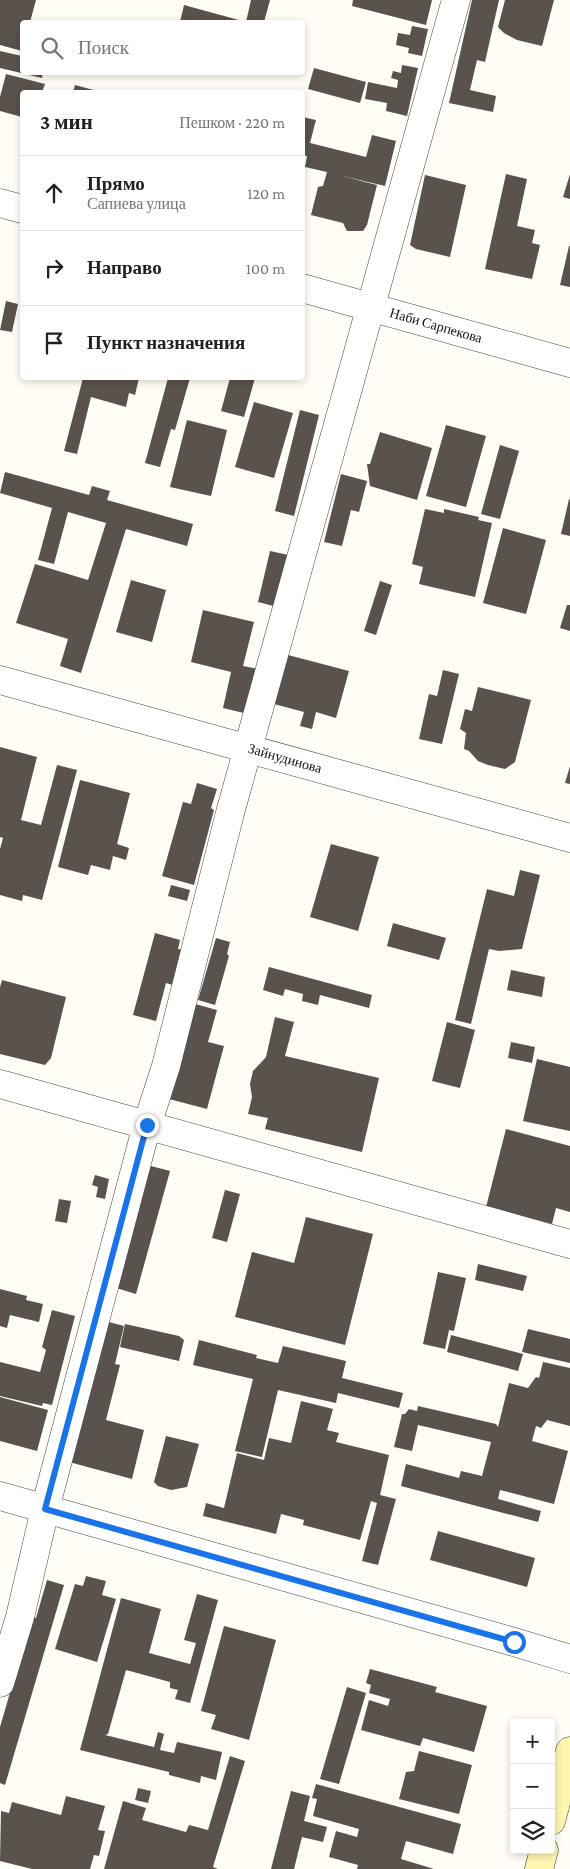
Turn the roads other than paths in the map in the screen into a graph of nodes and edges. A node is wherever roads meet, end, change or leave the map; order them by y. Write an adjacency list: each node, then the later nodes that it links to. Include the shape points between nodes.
1 (456, 0): 5 (street)
2 (0, 203): 3 (street)
3 (20, 208)
4 (305, 289): 5 (street, Наби Сарпекова)
5 (372, 307): 6 (street, Наби Сарпекова); 8 (street)
6 (570, 363)
7 (0, 680): 8 (street, Зайнудинова)
8 (249, 748): 9 (street, Зайнудинова); 11 (street, via 166,1066)
9 (570, 838)
10 (0, 1084): 11 (street)
11 (147, 1125): 12 (street); 14 (street)
12 (570, 1244)
13 (0, 1496): 14 (street)
14 (45, 1509): 15 (street); 16 (street, via 20,1617)
15 (570, 1659)
16 (0, 1683)
17 (570, 1751): 18 (street)
18 (554, 1809)
19 (543, 1854): 20 (street)
20 (538, 1869)

